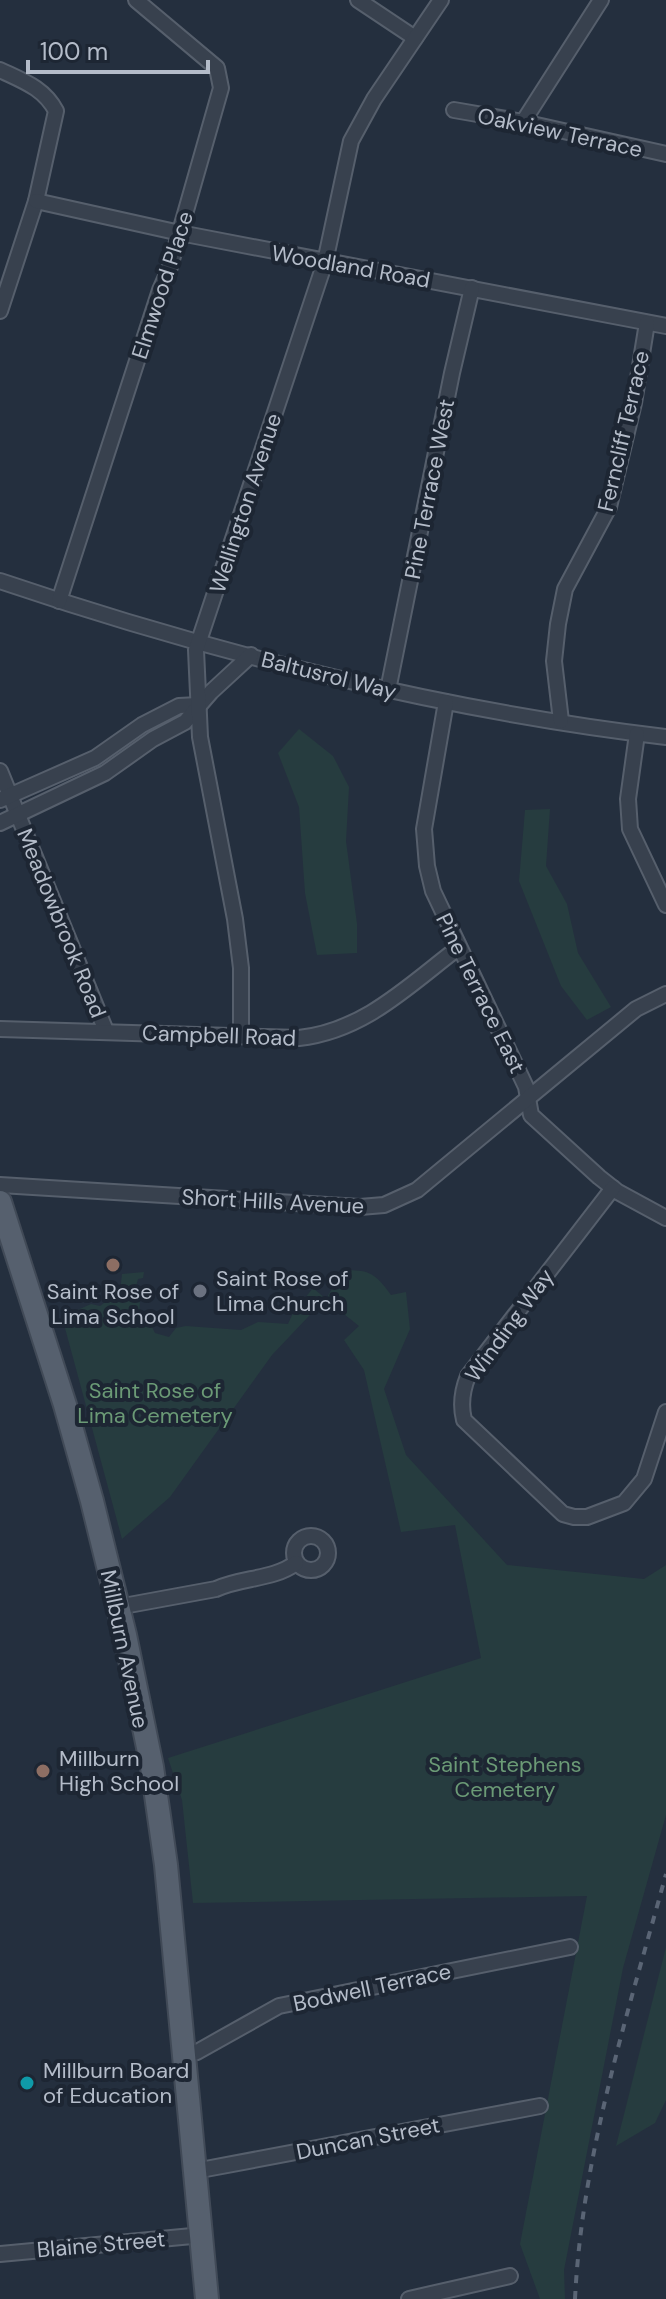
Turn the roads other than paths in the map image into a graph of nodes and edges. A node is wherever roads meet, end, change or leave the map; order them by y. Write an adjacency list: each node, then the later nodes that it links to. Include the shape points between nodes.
1 (136, 0): 11 (street, Elmwood Place, via 220,72 221,88)
2 (358, 0): 5 (street)
3 (441, 0): 5 (street, Wellington Avenue)
4 (601, 0): 8 (street)
5 (415, 38): 12 (street, Wellington Avenue, via 351,141)
6 (0, 70): 10 (street, via 34,86 56,111)
7 (454, 110): 8 (street, Oakview Terrace)
8 (523, 122): 9 (street, Oakview Terrace)
9 (666, 154)
10 (36, 201): 11 (street, Woodland Road); 14 (street)
11 (180, 233): 12 (street, Woodland Road); 18 (street, Elmwood Place)
12 (325, 262): 13 (street, Woodland Road); 19 (street, Wellington Avenue)
13 (472, 288): 15 (street, Woodland Road); 21 (street, Pine Terrace West)
14 (0, 311)
15 (647, 323): 16 (street, Woodland Road); 24 (street, Ferncliff Terrace, via 609,507 565,589 554,661)
16 (666, 326)
17 (0, 581): 18 (street, Baltusrol Way)
18 (59, 601): 19 (street, Baltusrol Way)
19 (199, 641): 20 (street, Baltusrol Way); 23 (street, Wellington Avenue)
20 (251, 655): 21 (street, Baltusrol Way); 23 (street)
21 (388, 690): 22 (street, Baltusrol Way)
22 (446, 702): 24 (street, Baltusrol Way); 32 (street, Pine Terrace East, via 424,829 433,891)
23 (198, 705): 28 (street, via 179,706 95,758); 29 (street, via 185,722 105,773); 36 (street, Wellington Avenue, via 235,919)
24 (561, 721): 25 (street, Baltusrol Way)
25 (637, 734): 26 (street, Baltusrol Way); 31 (street, via 628,799 630,829)
26 (666, 737)
27 (0, 771): 28 (street, Meadowbrook Road)
28 (5, 798): 29 (street, Meadowbrook Road)
29 (17, 815): 30 (street); 35 (street, Meadowbrook Road)
30 (0, 823)
31 (666, 905)
32 (458, 948): 36 (street, Campbell Road, via 373,1014 341,1029 299,1038); 37 (street, Pine Terrace East)
33 (666, 994): 37 (street, Short Hills Avenue, via 636,1009)
34 (0, 1029): 35 (street, Campbell Road)
35 (106, 1031): 36 (street, Campbell Road)
36 (241, 1036)
37 (528, 1099): 38 (street, Short Hills Avenue, via 417,1190 384,1205); 39 (street, Pine Terrace East, via 531,1115)
38 (0, 1185)
39 (613, 1188): 41 (street, Pine Terrace East); 42 (street, Winding Way, via 468,1376 461,1409 464,1420 563,1514 574,1517 624,1503 644,1479)
40 (0, 1202): 44 (main road, Millburn Avenue, via 65,1405)
41 (666, 1218)
42 (666, 1412)
43 (296, 1563): 44 (street, via 285,1571 216,1589)
44 (118, 1607): 46 (main road, Millburn Avenue, via 153,1776)
45 (570, 1947): 46 (street, Bodwell Terrace, via 279,2006)
46 (185, 2054): 48 (main road, Millburn Avenue)
47 (540, 2106): 48 (street, Duncan Street)
48 (195, 2171): 49 (main road, Millburn Avenue)
49 (203, 2235): 50 (street, Blaine Street); 52 (main road, Millburn Avenue)
50 (0, 2254)
51 (510, 2276): 53 (street)
52 (210, 2296)
53 (409, 2299)

